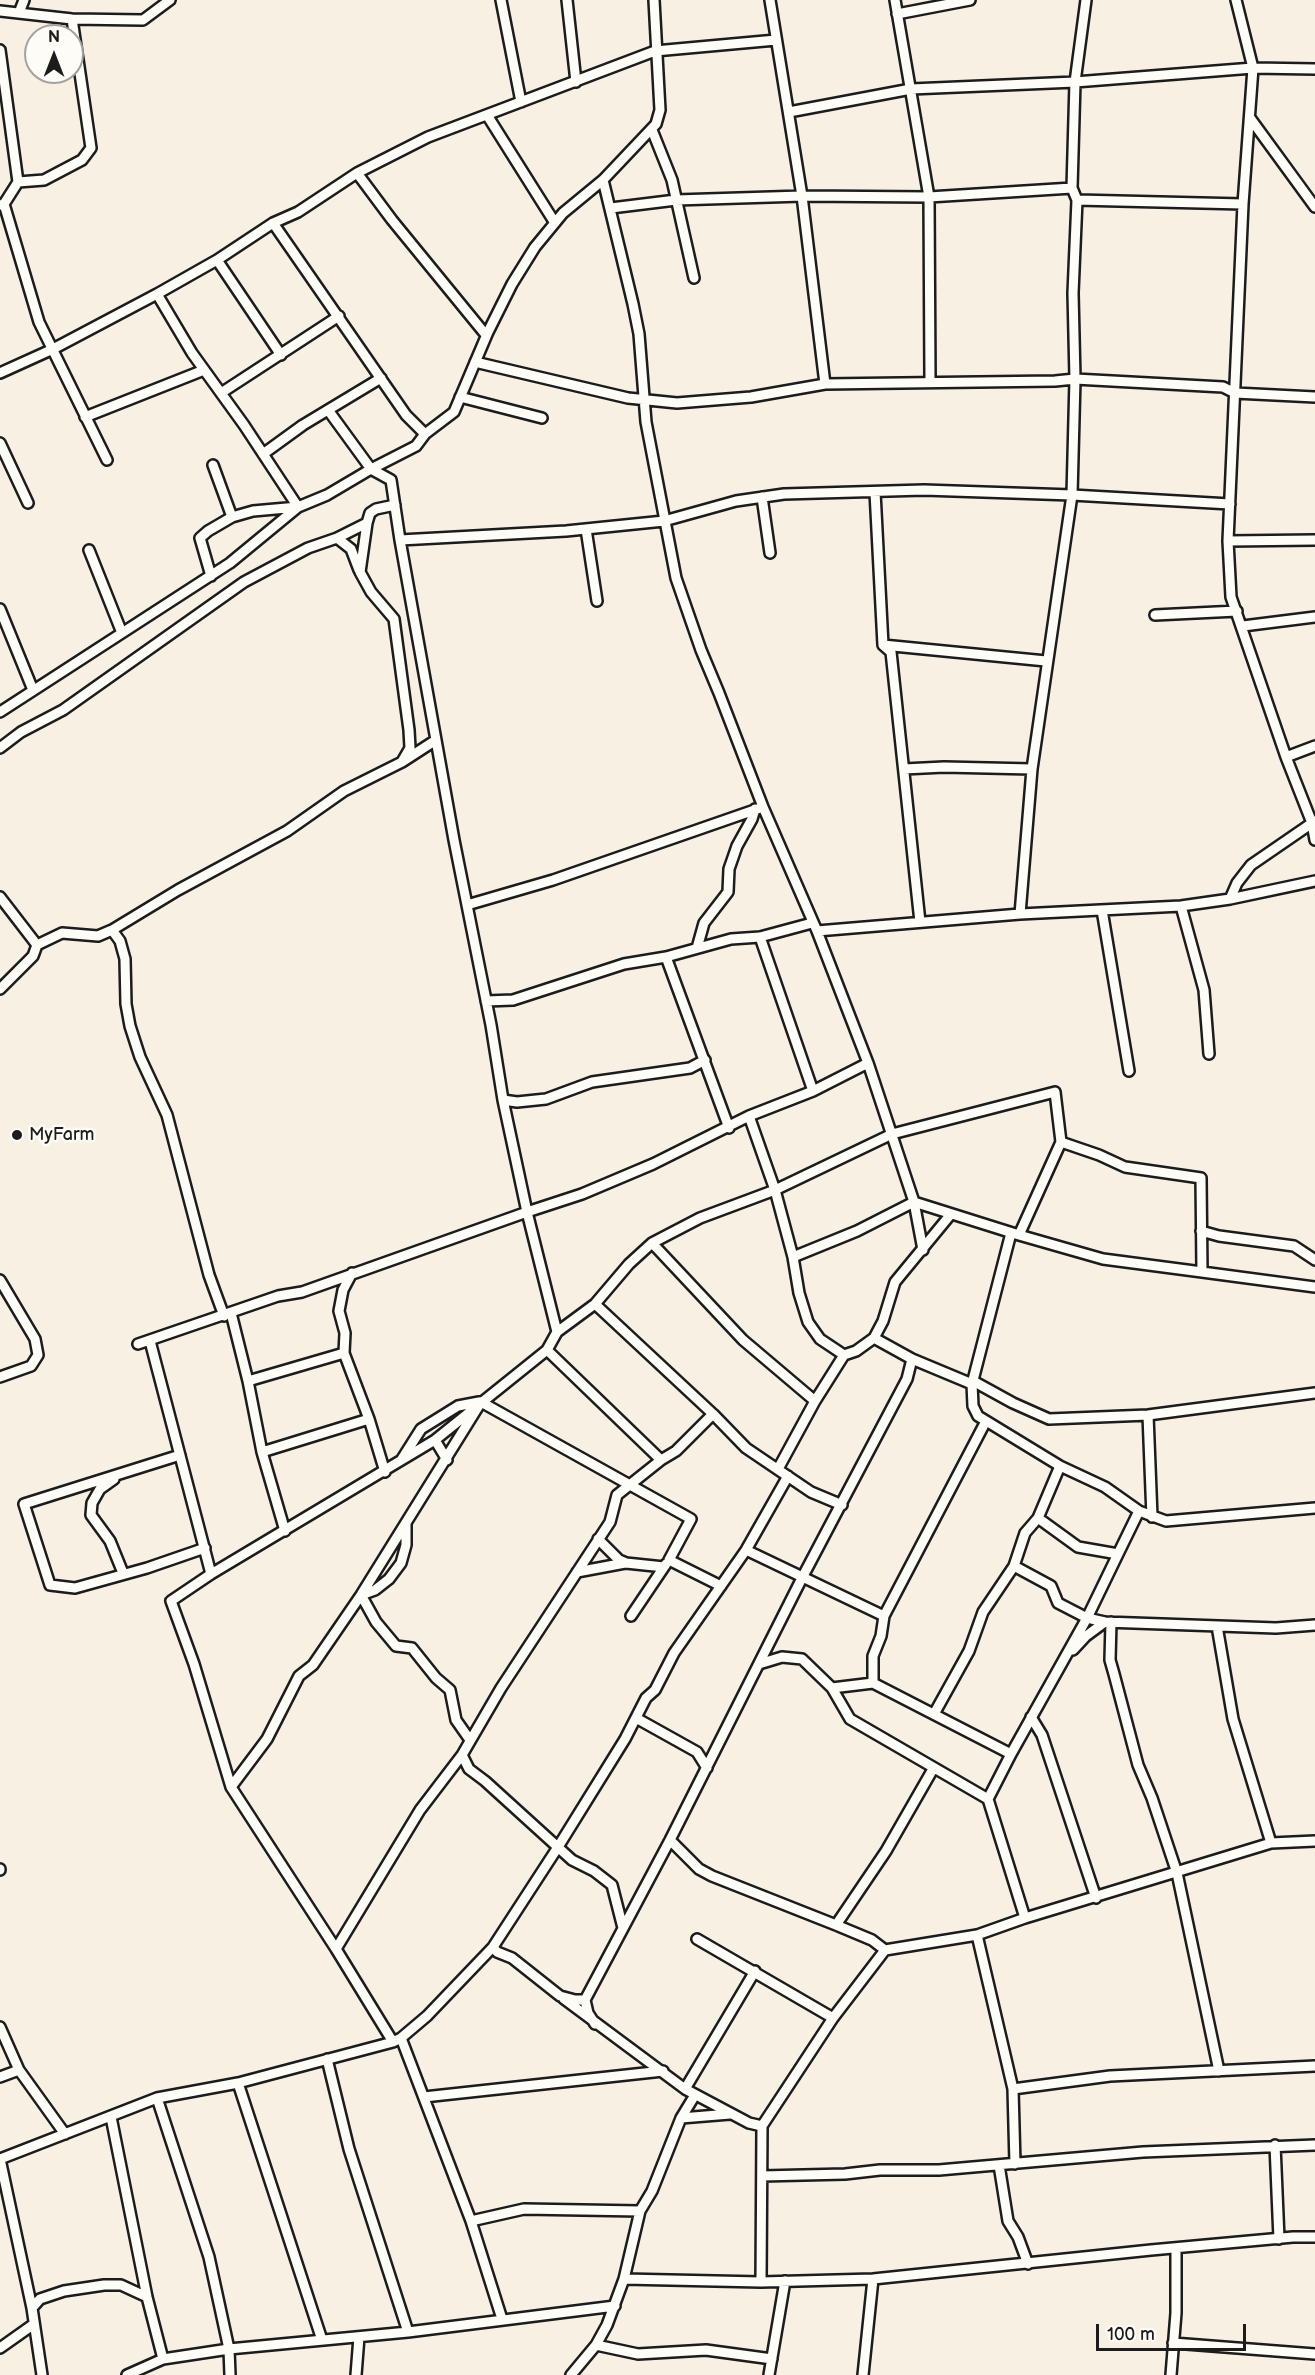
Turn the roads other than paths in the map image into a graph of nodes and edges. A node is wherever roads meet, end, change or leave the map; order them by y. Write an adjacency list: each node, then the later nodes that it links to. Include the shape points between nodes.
1 (24, 0): 12 (street)
2 (170, 0): 14 (street, via 142,20)
3 (501, 0): 23 (street)
4 (567, 0): 20 (street)
5 (654, 0): 17 (street)
6 (770, 0): 15 (street)
7 (895, 0): 13 (street)
8 (970, 0): 13 (street)
9 (1086, 0): 21 (street)
10 (1236, 0): 18 (street)
11 (0, 11): 12 (street)
12 (19, 13): 14 (street)
13 (897, 14): 22 (street)
14 (72, 18): 30 (street, via 91,148 82,160 44,180)
15 (776, 40): 17 (street); 24 (street)
16 (0, 50): 30 (street)
17 (655, 51): 20 (street); 27 (street, via 660,110)
18 (1253, 68): 19 (street); 21 (street); 26 (street)
19 (1315, 69)
20 (576, 82): 23 (street)
21 (1076, 82): 22 (street); 31 (street)
22 (911, 89): 24 (street); 33 (street)
23 (521, 102): 25 (street)
24 (789, 112): 32 (street)
25 (487, 115): 28 (street, via 428,137); 41 (street)
26 (1250, 118): 36 (street); 38 (street)
27 (652, 130): 29 (street); 34 (street)
28 (357, 173): 40 (street, via 298,212); 46 (street)
29 (603, 180): 39 (street); 41 (street)
30 (18, 182): 37 (street)
31 (1072, 188): 33 (street); 35 (street)
32 (802, 196): 33 (street); 34 (street); 55 (street)
33 (929, 197): 54 (street)
34 (676, 200): 39 (street); 43 (street)
35 (1077, 200): 36 (street); 53 (street, via 1073,293)
36 (1243, 204): 57 (street)
37 (2, 205): 47 (street, via 39,322)
38 (1315, 207)
39 (611, 208): 60 (street, via 639,334)
40 (273, 223): 42 (street); 45 (street)
41 (555, 224): 46 (street, via 512,284)
42 (217, 260): 44 (street); 48 (street)
43 (694, 278)
44 (157, 294): 47 (street); 50 (street)
45 (339, 316): 48 (street); 52 (street)
46 (486, 335): 49 (street)
47 (53, 349): 51 (street); 62 (street)
48 (280, 355): 56 (street)
49 (475, 362): 58 (street); 60 (street)
50 (204, 370): 56 (street); 62 (street)
51 (0, 373)
52 (381, 378): 61 (street); 64 (street, via 406,415)
53 (1076, 379): 54 (street); 57 (street, via 1223,387); 71 (street)
54 (930, 381): 55 (street)
55 (825, 384): 60 (street, via 751,397 677,403)
56 (221, 393): 66 (street)
57 (1235, 393): 59 (street); 74 (street)
58 (460, 397): 63 (street); 64 (street, via 454,412)
59 (1315, 398)
60 (643, 401): 78 (street)
61 (328, 410): 66 (street); 69 (street)
62 (85, 417): 67 (street)
63 (542, 418)
64 (425, 434): 69 (street, via 416,446)
65 (0, 443): 73 (street)
66 (263, 454): 76 (street)
67 (107, 460)
68 (213, 465): 77 (street)
69 (371, 470): 75 (street, via 391,480); 76 (street)
70 (875, 492): 71 (street); 72 (street); 96 (street)
71 (1072, 495): 74 (street); 97 (street)
72 (762, 497): 78 (street); 86 (street)
73 (28, 503)
74 (1230, 504): 84 (street)
75 (395, 505): 79 (street, via 376,509); 82 (street)
76 (298, 507): 77 (street); 88 (street)
77 (232, 517): 88 (street, via 200,538)
78 (664, 521): 80 (street); 107 (street, via 676,578)
79 (367, 522): 81 (street); 87 (street)
80 (586, 529): 82 (street); 89 (street)
81 (337, 538): 87 (street, via 351,549); 102 (street, via 308,548 244,582 63,710)
82 (400, 540): 100 (street)
83 (1315, 540): 84 (street)
84 (1228, 541): 91 (street, via 1231,597)
85 (89, 550): 95 (street)
86 (770, 553)
87 (360, 572): 104 (street, via 394,619 409,730 410,748)
88 (211, 576): 95 (street)
89 (597, 601)
90 (0, 609): 98 (street)
91 (1237, 611): 92 (street); 94 (street)
92 (1155, 615)
93 (1315, 617): 94 (street)
94 (1243, 626): 103 (street)
95 (122, 633): 98 (street)
96 (883, 645): 97 (street); 105 (street, via 891,652)
97 (1046, 661): 106 (street)
98 (33, 690): 99 (street)
99 (0, 712)
100 (436, 740): 104 (street); 113 (street)
101 (1315, 746): 103 (street)
102 (0, 748)
103 (1286, 757): 108 (street)
104 (402, 762): 119 (street, via 344,791 287,831)
105 (904, 769): 106 (street); 117 (street)
106 (1032, 769): 116 (street)
107 (759, 808): 113 (street, via 553,880); 118 (street); 122 (street, via 737,846 729,869 728,892 704,922)
108 (1313, 822): 109 (street); 112 (street, via 1251,865)
109 (1315, 840)
110 (1315, 881): 112 (street)
111 (0, 897): 121 (street)
112 (1230, 899): 114 (street)
113 (467, 905): 125 (street)
114 (1181, 906): 115 (street); 126 (street, via 1204,990)
115 (1102, 910): 116 (street); 129 (street)
116 (1020, 914): 117 (street)
117 (920, 922): 118 (street)
118 (814, 927): 120 (street); 128 (street)
119 (112, 930): 121 (street, via 98,936 62,933); 151 (street, via 125,959 130,1026 167,1115 209,1275)
120 (760, 937): 122 (street, via 731,939); 130 (street)
121 (37, 945): 124 (street, via 33,956)
122 (697, 948): 123 (street)
123 (666, 957): 125 (street, via 624,964 513,1000); 127 (street)
124 (0, 989)
125 (486, 1001): 131 (street)
126 (1209, 1054)
127 (705, 1060): 131 (street, via 690,1068 592,1082 546,1099); 133 (street)
128 (868, 1063): 130 (street); 134 (street)
129 (1129, 1071)
130 (813, 1091): 132 (street)
131 (503, 1100): 138 (street)
132 (749, 1116): 133 (street); 136 (street)
133 (729, 1128): 138 (street, via 582,1194)
134 (892, 1134): 135 (street, via 1055,1092); 136 (street); 137 (street)
135 (1061, 1142): 140 (street, via 1125,1167 1201,1178); 141 (street)
136 (775, 1190): 142 (street, via 700,1218); 144 (street)
137 (914, 1202): 139 (street); 143 (street); 144 (street)
138 (526, 1212): 147 (street); 152 (street)
139 (951, 1214): 141 (street); 143 (street)
140 (1201, 1231): 145 (street, via 1294,1246); 146 (street)
141 (1015, 1234): 146 (street, via 1103,1259); 162 (street)
142 (652, 1243): 150 (street); 164 (street, via 743,1340)
143 (923, 1250): 153 (street, via 895,1282)
144 (793, 1257): 158 (street, via 808,1322 820,1339)
145 (1315, 1260)
146 (1202, 1272): 149 (street)
147 (352, 1273): 151 (street); 157 (street, via 343,1290 339,1311 345,1332)
148 (0, 1280): 160 (street, via 35,1340 38,1355 31,1366)
149 (1315, 1287)
150 (595, 1304): 152 (street); 166 (street)
151 (228, 1314): 154 (street); 161 (street)
152 (557, 1332): 156 (street)
153 (874, 1338): 158 (street); 159 (street)
154 (150, 1341): 155 (street); 172 (street)
155 (138, 1344)
156 (548, 1350): 165 (street); 174 (street)
157 (344, 1353): 161 (street); 168 (street)
158 (844, 1356): 164 (street)
159 (912, 1359): 162 (street); 182 (street, via 907,1379)
160 (0, 1377)
161 (248, 1381): 171 (street)
162 (972, 1382): 167 (street, via 1049,1419); 169 (street, via 973,1406 978,1416)
163 (1315, 1393): 167 (street)
164 (815, 1401): 177 (street)
165 (481, 1402): 170 (street); 173 (street); 175 (street, via 458,1406 421,1429); 181 (street)
166 (713, 1414): 174 (street); 177 (street, via 746,1448)
167 (1148, 1415): 185 (street)
168 (369, 1419): 171 (street); 178 (street)
169 (987, 1421): 176 (street); 203 (street)
170 (435, 1440): 173 (street); 175 (street)
171 (262, 1452): 188 (street)
172 (180, 1455): 179 (street); 190 (street)
173 (447, 1460): 187 (street)
174 (661, 1460): 181 (street)
175 (399, 1462): 178 (street)
176 (1060, 1466): 184 (street, via 1105,1487); 186 (street)
177 (778, 1469): 180 (street)
178 (385, 1472): 188 (street)
179 (119, 1474): 197 (street, via 100,1489 91,1515 110,1541); 197 (street, via 24,1504 50,1585 75,1588)
180 (788, 1476): 182 (street, via 811,1492); 191 (street)
181 (631, 1486): 189 (street, via 617,1495 610,1522); 194 (street, via 691,1519)
182 (842, 1505): 199 (street)
183 (1315, 1508): 185 (street, via 1166,1521)
184 (1139, 1511): 185 (street); 192 (street)
185 (1152, 1517)
186 (1038, 1518): 192 (street, via 1078,1547); 195 (street, via 1025,1533)
187 (406, 1524): 201 (street); 201 (street, via 401,1563 389,1579)
188 (285, 1531): 198 (street)
189 (598, 1539): 193 (street); 196 (street)
190 (205, 1548): 197 (street); 198 (street)
191 (746, 1550): 199 (street); 200 (street)
192 (1118, 1554): 204 (street)
193 (626, 1563): 194 (street); 196 (street)
194 (666, 1563): 200 (street); 202 (street)
195 (1014, 1566): 204 (street, via 1051,1586 1058,1603); 212 (street, via 983,1612 969,1651)
196 (577, 1572): 215 (street)
197 (123, 1573)
198 (211, 1574): 222 (street, via 171,1601)
199 (802, 1578): 203 (street); 208 (street)
200 (721, 1586): 214 (street, via 674,1653)
201 (361, 1595): 215 (street, via 396,1646 412,1648 450,1690 456,1720); 222 (street, via 313,1665 299,1676 267,1738)
202 (631, 1616)
203 (884, 1616): 210 (street, via 873,1656)
204 (1087, 1618): 205 (street); 209 (street)
205 (1108, 1622): 207 (street); 209 (street, via 1086,1636); 228 (street, via 1110,1660 1138,1765)
206 (1315, 1624): 207 (street, via 1276,1628)
207 (1217, 1626): 226 (street, via 1233,1719)
208 (759, 1664): 211 (street, via 782,1656 801,1659); 216 (street)
209 (1061, 1664): 213 (street)
210 (873, 1683): 211 (street); 212 (street)
211 (832, 1688): 221 (street, via 850,1719)
212 (934, 1714): 218 (street)
213 (1032, 1717): 218 (street); 229 (street, via 1042,1735)
214 (636, 1718): 217 (street); 227 (street)
215 (470, 1740): 219 (street)
216 (715, 1750): 217 (street); 220 (street)
217 (697, 1752): 220 (street)
218 (1011, 1754): 223 (street)
219 (462, 1755): 227 (street, via 469,1769); 236 (street, via 420,1810)
220 (706, 1768): 224 (street)
221 (933, 1769): 223 (street); 231 (street)
222 (231, 1787): 236 (street)
223 (988, 1799): 230 (street)
224 (670, 1840): 231 (street, via 699,1869 712,1876); 232 (street)
225 (1315, 1841): 226 (street)
226 (1271, 1844): 228 (street)
227 (558, 1847): 232 (street, via 612,1885); 235 (street)
228 (1177, 1873): 229 (street); 249 (street)
229 (1096, 1898): 230 (street)
230 (1025, 1918): 233 (street)
231 (836, 1925): 237 (street)
232 (623, 1928): 240 (street)
233 (977, 1935): 237 (street); 253 (street)
234 (697, 1939): 238 (street)
235 (493, 1947): 239 (street); 244 (street, via 427,2016)
236 (336, 1949): 244 (street)
237 (885, 1950): 241 (street)
238 (755, 1971): 241 (street); 252 (street)
239 (560, 1996): 240 (street); 242 (street)
240 (585, 2000): 242 (street)
241 (833, 2018): 260 (street)
242 (595, 2024): 248 (street)
243 (0, 2027): 247 (street)
244 (397, 2040): 245 (street); 255 (street)
245 (327, 2059): 251 (street); 283 (street, via 349,2149)
246 (1315, 2066): 249 (street)
247 (19, 2070): 250 (street); 261 (street)
248 (663, 2071): 252 (street); 255 (street)
249 (1219, 2071): 253 (street, via 1110,2076)
250 (0, 2078)
251 (238, 2082): 256 (street); 285 (street)
252 (684, 2089): 254 (street)
253 (1013, 2089): 265 (street)
254 (694, 2095): 257 (street); 259 (street)
255 (424, 2097): 269 (street)
256 (157, 2098): 258 (street); 289 (street, via 209,2257)
257 (732, 2114): 259 (street); 260 (street)
258 (111, 2117): 261 (street); 278 (street)
259 (681, 2118): 268 (street, via 652,2191)
260 (762, 2126): 267 (street)
261 (65, 2134): 264 (street)
262 (1275, 2145): 263 (street); 265 (street); 271 (street)
263 (1315, 2145)
264 (0, 2159): 280 (street)
265 (1015, 2163): 266 (street)
266 (999, 2165): 267 (street); 273 (street, via 1008,2221)
267 (762, 2176): 277 (street)
268 (639, 2211): 269 (street, via 524,2209); 274 (street)
269 (471, 2221): 281 (street)
270 (1315, 2237): 271 (street)
271 (1279, 2239): 272 (street)
272 (1176, 2248): 273 (street); 286 (street)
273 (1028, 2264): 275 (street)
274 (624, 2279): 277 (street); 279 (street)
275 (873, 2279): 276 (street); 299 (street)
276 (785, 2281): 277 (street); 292 (street)
277 (761, 2282)
278 (147, 2297): 280 (street, via 121,2285 105,2285 64,2291 40,2299); 291 (street)
279 (615, 2306): 281 (street); 287 (street)
280 (32, 2308): 282 (street)
281 (502, 2319): 283 (street)
282 (34, 2324): 288 (street); 293 (street)
283 (408, 2332): 284 (street)
284 (358, 2337): 285 (street); 296 (street)
285 (322, 2340): 289 (street)
286 (1173, 2343): 290 (street); 300 (street)
287 (596, 2344): 292 (street, via 638,2354 706,2350); 297 (street)
288 (0, 2348)
289 (229, 2349): 291 (street); 295 (street)
290 (1315, 2354)
291 (163, 2359): 294 (street)
292 (772, 2359): 298 (street)
293 (42, 2375)
294 (127, 2375)
295 (230, 2375)
296 (356, 2375)
297 (572, 2375)
298 (769, 2375)
299 (863, 2375)
300 (1171, 2375)

